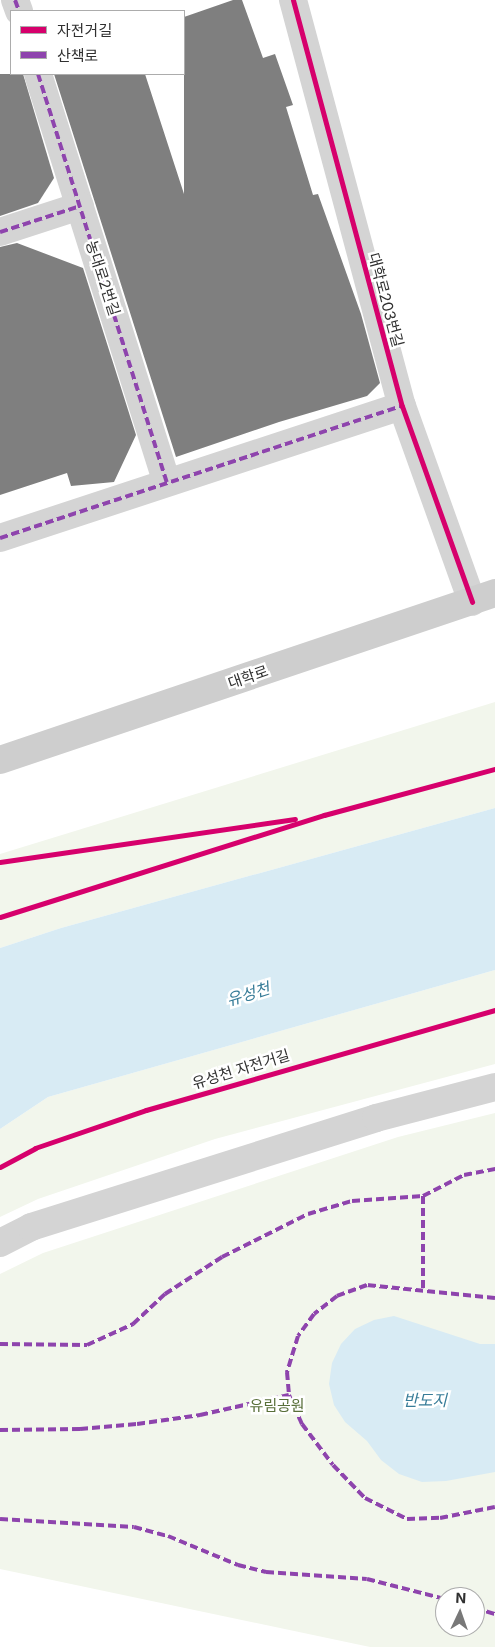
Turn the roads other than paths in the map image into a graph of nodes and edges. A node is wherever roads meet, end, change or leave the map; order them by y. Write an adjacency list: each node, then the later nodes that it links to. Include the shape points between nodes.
1 (293, 0): 5 (street, 대학로203번길)
2 (38, 75): 3 (street, 농대로2번길)
3 (80, 206): 4 (street); 6 (street, 농대로2번길)
4 (0, 232)
5 (402, 406): 6 (street); 8 (street, 대학로203번길)
6 (168, 482): 7 (street)
7 (0, 538)
8 (484, 598): 9 (main road, 대학로)
9 (0, 760)
10 (495, 1087): 11 (street, via 366,1121 31,1227)
11 (0, 1243)

